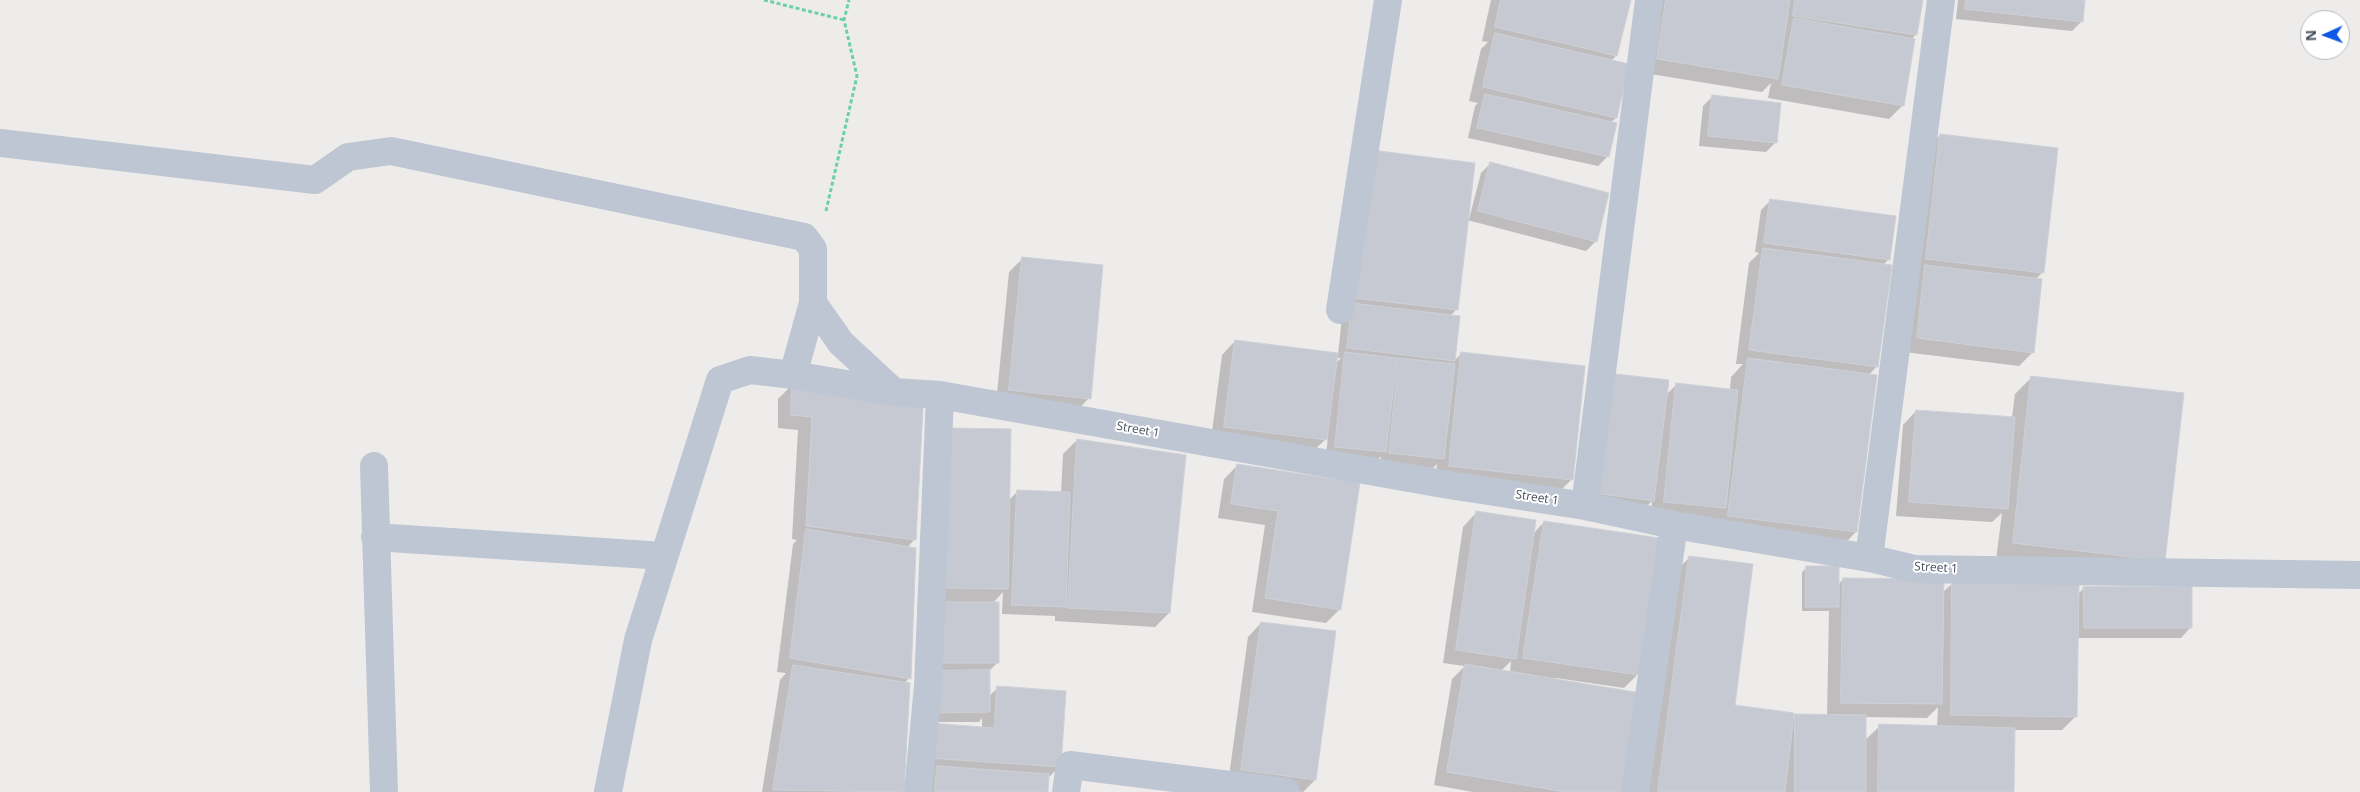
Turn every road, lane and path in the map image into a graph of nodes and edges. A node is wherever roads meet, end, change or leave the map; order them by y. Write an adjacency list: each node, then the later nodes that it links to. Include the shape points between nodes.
1 (764, 0): 6 (path)
2 (849, 0): 6 (path)
3 (1388, 0): 10 (street)
4 (1649, 0): 15 (street)
5 (1941, 0): 19 (street)
6 (844, 20): 8 (path, via 857,76 832,195)
7 (0, 143): 8 (street, via 315,180 348,156 391,151 804,237)
8 (814, 250): 9 (street)
9 (813, 303): 11 (street); 12 (street, via 841,343)
10 (1340, 310)
11 (793, 375): 12 (street, Street 1); 18 (street, Street 1, via 750,370 720,380)
12 (894, 392): 13 (street, Street 1)
13 (940, 395): 15 (street, Street 1); 23 (street, via 928,686)
14 (374, 466): 17 (street)
15 (1585, 506): 16 (street, Street 1)
16 (1674, 525): 19 (street, Street 1); 26 (street)
17 (375, 537): 18 (street); 21 (street)
18 (664, 556): 22 (street, via 638,640)
19 (1869, 558): 20 (street, Street 1, via 1915,569)
20 (2360, 575)
21 (384, 792)
22 (608, 792)
23 (918, 792)
24 (1066, 792): 25 (street, via 1070,765)
25 (1286, 792)
26 (1635, 792)

